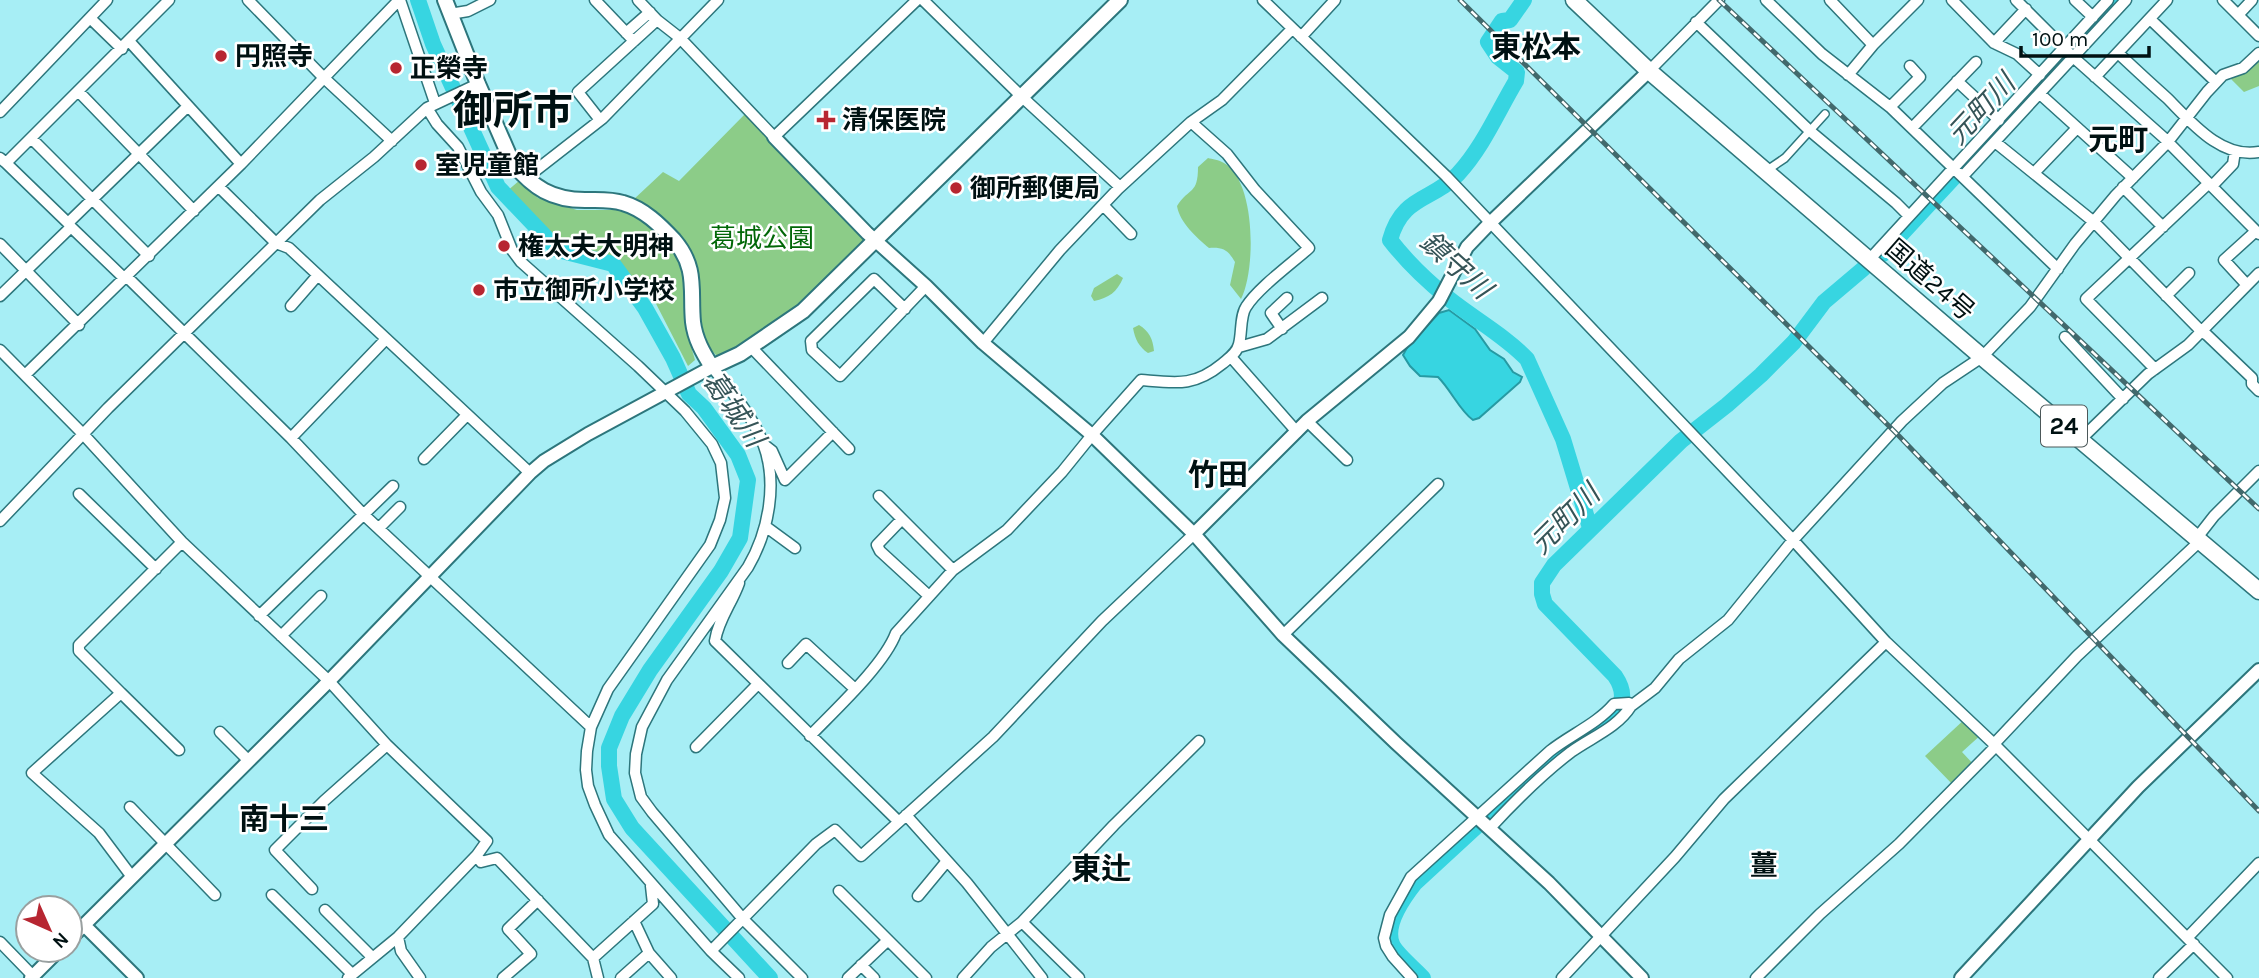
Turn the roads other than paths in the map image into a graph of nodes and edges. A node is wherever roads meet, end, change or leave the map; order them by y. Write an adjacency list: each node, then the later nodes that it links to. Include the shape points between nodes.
1 (107, 0): 32 (street)
2 (169, 0): 42 (street)
3 (248, 0): 53 (street)
4 (400, 0): 53 (street); 60 (street)
5 (490, 0): 27 (street, via 468,11)
6 (595, 0): 37 (street)
7 (638, 0): 30 (street)
8 (718, 0): 39 (street)
9 (916, 0): 72 (street)
10 (923, 0): 59 (street)
11 (1120, 0): 59 (main road)
12 (1262, 0): 35 (street)
13 (1335, 0): 38 (street)
14 (1574, 0): 49 (highway, 国道24号 / 24)
15 (1719, 0): 34 (street)
16 (1766, 0): 50 (street)
17 (1830, 0): 41 (street)
18 (1952, 0): 40 (street)
19 (2016, 0): 28 (street)
20 (2075, 0): 31 (street)
21 (2108, 0): 31 (street)
22 (2126, 0): 46 (street)
23 (2167, 0): 33 (street)
24 (2223, 0): 29 (street)
25 (2252, 0): 29 (street)
26 (1913, 2): 41 (street)
27 (448, 7): 56 (main road)
28 (2026, 9): 40 (street); 43 (street)
29 (2238, 15): 36 (street)
30 (653, 16): 37 (street); 39 (street)
31 (2092, 17): 43 (street)
32 (90, 18): 42 (street); 63 (street)
33 (2150, 19): 44 (street); 55 (street)
34 (1696, 22): 49 (street); 71 (street)
35 (1292, 29): 38 (street); 68 (street, via 1222,100)
36 (2259, 36)
37 (630, 37): 66 (street, via 578,92)
38 (1301, 37): 97 (street)
39 (680, 38): 66 (street); 72 (street)
40 (1994, 43): 51 (street, via 2017,54)
41 (1873, 44): 50 (street)
42 (125, 45): 57 (street); 61 (street)
43 (2065, 48): 46 (street); 51 (street)
44 (2118, 53): 52 (street); 65 (street)
45 (2259, 53): 55 (street)
46 (2073, 57): 52 (street); 58 (street)
47 (1976, 62): 54 (street)
48 (1910, 66): 62 (street, via 1920,77)
49 (1649, 71): 83 (highway, 国道24号 / 24); 97 (street)
50 (1848, 75): 62 (street)
51 (2040, 75): 67 (street)
52 (2095, 77): 76 (street)
53 (323, 78): 74 (street); 81 (street)
54 (1957, 81): 67 (street); 69 (street)
55 (2216, 82): 65 (street)
56 (475, 85): 60 (street); 86 (main road, via 512,162)
57 (78, 92): 73 (street); 79 (street)
58 (2040, 94): 70 (street); 75 (street)
59 (1021, 96): 90 (street); 102 (main road)
60 (433, 104): 74 (street); 137 (street, via 437,124 458,147 520,262)
61 (187, 107): 79 (street); 81 (street)
62 (1890, 107): 69 (street)
63 (0, 112)
64 (1825, 114): 71 (street)
65 (2186, 117): 76 (street); 77 (street, via 2208,137)
66 (600, 120): 86 (street)
67 (1999, 120): 82 (street)
68 (1191, 122): 90 (street); 130 (street, via 1227,153 1309,248 1244,309)
69 (1912, 128): 82 (street)
70 (2077, 128): 84 (street); 87 (street)
71 (1810, 131): 83 (street); 95 (street)
72 (774, 137): 102 (street)
73 (31, 138): 80 (street); 92 (street)
74 (392, 141): 103 (street)
75 (1995, 142): 84 (street); 85 (street)
76 (2167, 143): 87 (street); 88 (street)
77 (2235, 151): 78 (street); 88 (street, via 2233,163)
78 (2259, 152)
79 (139, 154): 92 (street); 94 (street)
80 (3, 161): 98 (street)
81 (241, 164): 89 (street)
82 (1954, 168): 85 (street); 95 (street)
83 (1766, 172): 107 (highway, 国道24号 / 24)
84 (2034, 173): 96 (street)
85 (1962, 176): 108 (street)
86 (526, 178): 134 (main road, via 546,194 565,199 630,205 653,219 676,242 689,267 693,322)
87 (2133, 178): 91 (street)
88 (2211, 185): 99 (street); 100 (street)
89 (219, 187): 94 (street); 103 (street)
90 (1120, 187): 93 (street)
91 (2123, 187): 96 (street); 99 (street)
92 (91, 198): 98 (street); 105 (street)
93 (1103, 205): 101 (street); 128 (street)
94 (194, 211): 105 (street)
95 (1909, 216): 107 (street)
96 (2094, 222): 106 (street); 108 (street)
97 (1490, 223): 141 (street, via 1467,247 1439,301 1409,337); 165 (street)
98 (69, 225): 109 (street); 113 (street)
99 (2163, 227): 106 (street)
100 (2258, 232): 114 (street, via 2224,260)
101 (1131, 234)
102 (876, 239): 115 (street); 129 (main road, via 803,311)
103 (275, 243): 112 (street, via 289,248); 125 (street)
104 (0, 244): 109 (street)
105 (149, 256): 113 (street)
106 (2129, 258): 117 (street); 135 (street, via 2087,299)
107 (1869, 260): 133 (highway, 国道24号 / 24)
108 (2058, 269): 133 (street, via 2037,300)
109 (27, 270): 116 (street); 122 (street)
110 (2189, 273): 117 (street)
111 (2259, 273): 114 (street)
112 (318, 275): 120 (street); 127 (street)
113 (126, 278): 122 (street); 125 (street)
114 (2247, 285): 124 (street)
115 (926, 286): 121 (street); 128 (street)
116 (0, 296)
117 (2166, 296): 124 (street)
118 (1287, 298): 123 (street, via 1270,313)
119 (1322, 298): 123 (street)
120 (290, 306)
121 (905, 309): 121 (street, via 840,376 812,350 811,341 874,279)
122 (79, 325): 136 (street)
123 (1282, 329): 130 (street)
124 (2202, 332): 135 (street); 138 (street, via 2252,378)
125 (185, 333): 144 (street); 146 (street)
126 (2065, 337): 139 (street)
127 (386, 339): 140 (street); 146 (street)
128 (983, 344): 145 (street)
129 (751, 347): 134 (main road); 142 (street)
130 (1239, 347): 132 (street)
131 (0, 351): 136 (street)
132 (1231, 356): 143 (street); 145 (street, via 1194,381 1141,380)
133 (1982, 357): 147 (highway, 国道24号 / 24); 165 (street, via 1943,383 1902,421)
134 (707, 369): 137 (street); 148 (street, via 744,409)
135 (2155, 369): 139 (street)
136 (26, 374): 144 (street)
137 (667, 391): 153 (street); 187 (street, via 699,425 721,463 724,498 720,520 697,565 608,689)
138 (2259, 391)
139 (2123, 400): 147 (street)
140 (467, 415): 150 (street); 153 (street)
141 (1307, 421): 143 (street); 151 (street)
142 (833, 432): 148 (street, via 785,480 772,451); 149 (street)
143 (1297, 432): 164 (street)
144 (83, 433): 161 (street); 167 (street)
145 (1092, 435): 164 (street); 170 (street, via 1007,530)
146 (291, 438): 159 (street)
147 (2080, 440): 166 (highway, 国道24号 / 24)
148 (763, 444): 162 (street, via 770,497)
149 (849, 449)
150 (424, 459)
151 (1347, 460)
152 (2259, 471): 166 (street)
153 (530, 473): 171 (street)
154 (1438, 484): 177 (street)
155 (393, 486): 159 (street)
156 (79, 494): 169 (street)
157 (879, 496): 160 (street)
158 (400, 507): 163 (street)
159 (363, 514): 163 (street); 176 (street)
160 (902, 519): 170 (street); 175 (street, via 877,545)
161 (0, 521)
162 (765, 526): 168 (street); 172 (street, via 759,547)
163 (379, 528): 171 (street)
164 (1194, 534): 177 (street); 198 (street, via 1102,621 993,737)
165 (1793, 540): 179 (street); 186 (street, via 1728,620 1679,659 1655,688)
166 (2197, 541): 173 (highway, 国道24号 / 24); 192 (street, via 2077,656)
167 (182, 542): 169 (street); 176 (street)
168 (794, 548)
169 (156, 569): 185 (street, via 79,645 79,651)
170 (953, 570): 175 (street)
171 (430, 578): 182 (street); 187 (street)
172 (740, 579): 183 (street, via 715,641); 217 (street, via 654,700 638,739 635,773 641,797)
173 (2259, 592)
174 (321, 596): 178 (street)
175 (929, 596): 184 (street)
176 (259, 616): 178 (street)
177 (1283, 635): 197 (street)
178 (281, 636): 182 (street)
179 (1886, 642): 192 (street); 222 (street, via 1724,799)
180 (788, 663): 184 (street, via 806,644)
181 (2259, 670): 200 (street, via 2138,787)
182 (329, 681): 191 (street); 195 (street)
183 (758, 684): 189 (street); 193 (street)
184 (855, 689): 189 (street)
185 (121, 693): 194 (street); 205 (street, via 32,773 99,833)
186 (1630, 704): 197 (street, via 1614,704 1568,737); 199 (street, via 1614,726 1570,753)
187 (591, 727): 206 (street, via 586,769 594,805 608,835)
188 (220, 732): 195 (street)
189 (810, 736): 198 (street)
190 (1199, 741): 218 (street)
191 (387, 745): 202 (street, via 487,841); 207 (street, via 275,850)
192 (1995, 745): 200 (street); 251 (street, via 1899,844)
193 (696, 747)
194 (178, 750)
195 (249, 761): 201 (street)
196 (130, 807): 201 (street)
197 (1479, 817): 199 (street); 248 (street, via 1411,877 1390,915 1386,946)
198 (902, 818): 203 (street); 217 (street, via 860,856 835,830)
199 (1490, 828): 222 (street)
200 (2091, 840): 224 (street); 252 (street)
201 (166, 844): 205 (street); 209 (street)
202 (477, 855): 212 (street, via 481,862 497,858); 221 (street)
203 (947, 861): 211 (street); 220 (street)
204 (2259, 863): 224 (street)
205 (132, 877): 219 (street)
206 (651, 885): 213 (street); 215 (street)
207 (312, 889)
208 (839, 891): 223 (street)
209 (215, 895)
210 (272, 895): 232 (street)
211 (918, 896)
212 (538, 900): 229 (street); 236 (street, via 508,929 531,954)
213 (653, 904): 215 (street); 216 (street)
214 (326, 910): 228 (street)
215 (675, 911): 226 (street)
216 (634, 921): 227 (street); 229 (street)
217 (741, 921): 226 (street); 241 (street)
218 (1022, 922): 220 (street); 247 (street)
219 (84, 925): 234 (street)
220 (1008, 935): 245 (street); 246 (street)
221 (398, 937): 228 (street); 235 (street, via 401,951)
222 (1602, 937): 249 (street); 250 (street)
223 (888, 940): 231 (street); 244 (street)
224 (2191, 941): 253 (street); 254 (street)
225 (0, 943): 233 (street)
226 (713, 950): 240 (street)
227 (649, 953): 238 (street); 239 (street)
228 (372, 957): 232 (street)
229 (593, 958): 237 (street)
230 (45, 964): 233 (street)
231 (861, 965): 242 (street); 243 (street)
232 (350, 976)
233 (32, 977)
234 (137, 978)
235 (420, 978)
236 (503, 978)
237 (597, 978)
238 (621, 978)
239 (671, 978)
240 (739, 978)
241 (802, 978)
242 (848, 978)
243 (874, 978)
244 (926, 978)
245 (963, 978)
246 (1042, 978)
247 (1079, 978)
248 (1412, 978)
249 (1562, 978)
250 (1642, 978)
251 (1756, 978)
252 (1961, 978)
253 (2159, 978)
254 (2227, 978)

